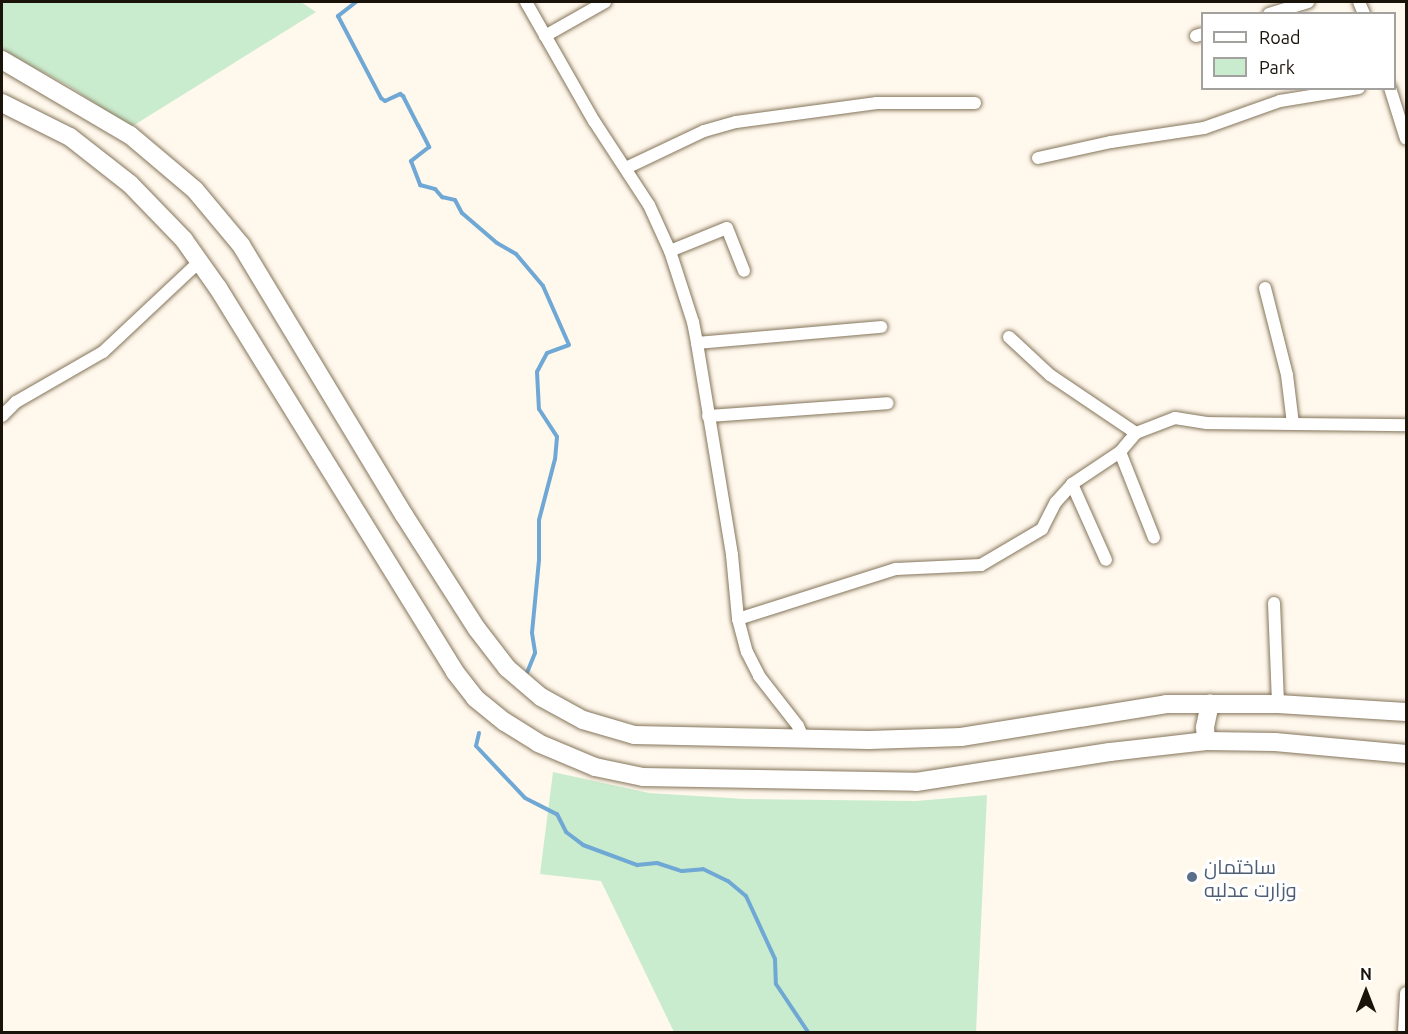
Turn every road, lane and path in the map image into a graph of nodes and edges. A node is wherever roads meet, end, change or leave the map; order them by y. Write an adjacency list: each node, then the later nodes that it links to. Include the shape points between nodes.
1 (526, 2): 5 (street)
2 (605, 2): 5 (street)
3 (1308, 2): 4 (street)
4 (1276, 12)
5 (545, 36): 13 (street)
6 (2, 60): 36 (street, via 130,135 201,198 241,245 477,629 507,668 541,697 583,720 634,735)
7 (1347, 90): 12 (street, via 1280,101 1204,128)
8 (1391, 90): 11 (street)
9 (2, 103): 15 (street, via 70,137 122,178 184,240)
10 (975, 104): 13 (street, via 877,103 736,122 704,132)
11 (1407, 139)
12 (1038, 158)
13 (626, 168): 14 (street, via 649,204)
14 (670, 251): 16 (street, via 727,228); 20 (street)
15 (199, 262): 22 (street, via 103,352 16,402); 37 (street, via 455,672 475,698 538,743 595,767 643,777 916,782)
16 (744, 271)
17 (1265, 288): 24 (street, via 1287,375)
18 (881, 327): 20 (street)
19 (1009, 337): 26 (street, via 1050,375)
20 (697, 343): 23 (street)
21 (888, 403): 23 (street)
22 (2, 416)
23 (708, 416): 32 (street, via 732,555)
24 (1293, 424): 25 (street); 26 (street, via 1207,423 1175,418)
25 (1407, 424)
26 (1136, 433): 27 (street)
27 (1120, 452): 28 (street); 29 (street)
28 (1072, 484): 30 (street); 32 (street, via 1056,502 1042,529 981,565 896,569)
29 (1154, 538)
30 (1106, 560)
31 (1274, 603): 34 (street)
32 (738, 619): 36 (street, via 759,676)
33 (1210, 704): 34 (street); 36 (street, via 1166,704 961,737); 37 (street)
34 (1278, 704): 35 (street)
35 (1407, 712)
36 (803, 738)
37 (1206, 741): 38 (street, via 1275,742)
38 (1407, 754)
39 (1407, 993): 40 (street)
40 (1404, 1032)

